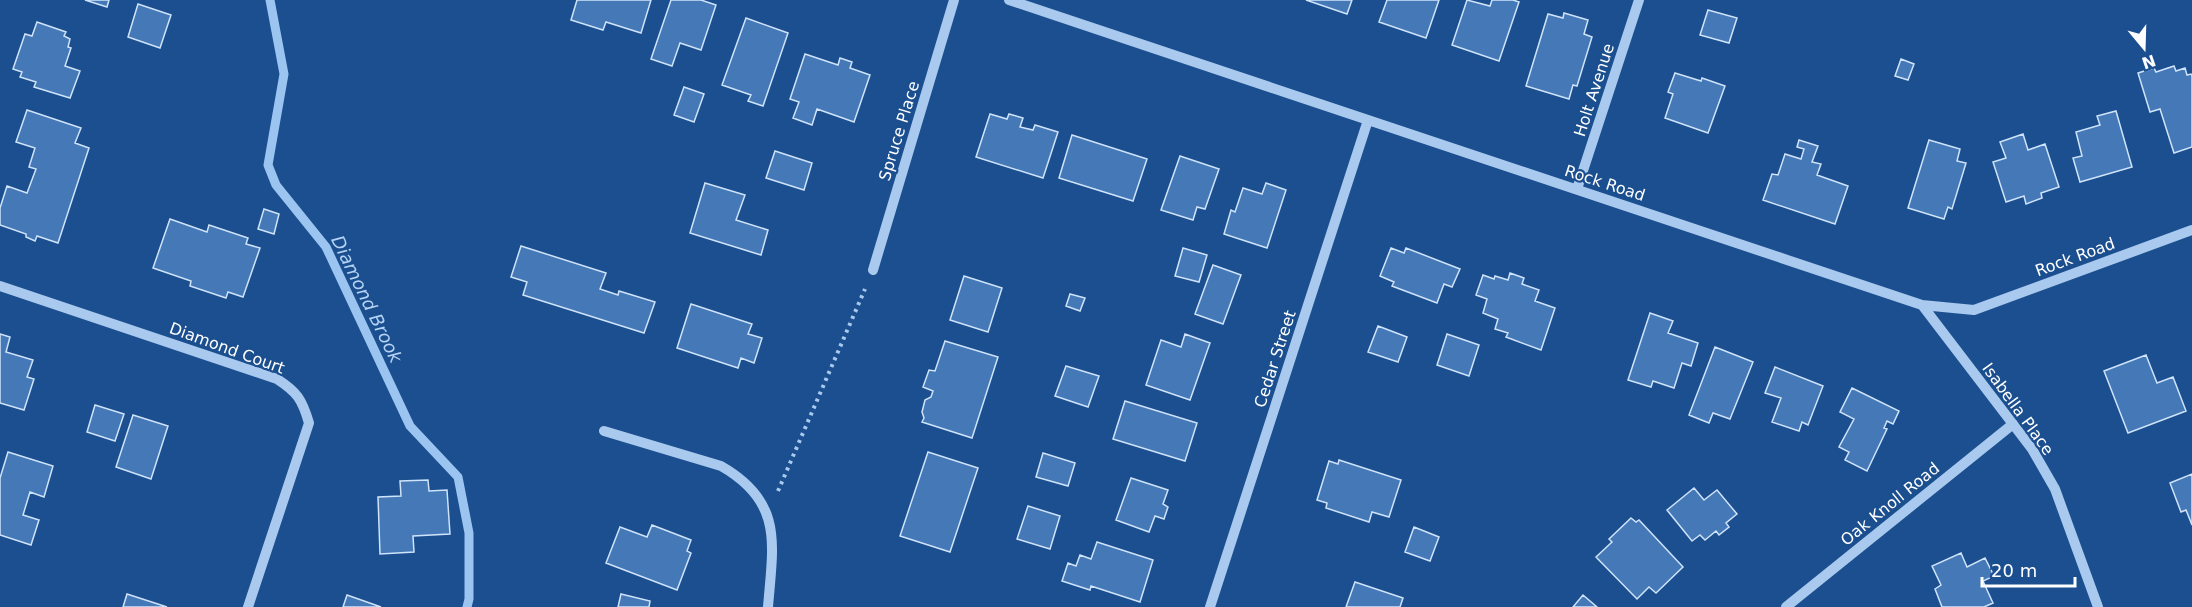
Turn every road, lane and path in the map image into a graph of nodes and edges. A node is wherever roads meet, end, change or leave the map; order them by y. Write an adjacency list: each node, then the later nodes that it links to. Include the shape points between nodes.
1 (954, 0): 7 (street, Spruce Place)
2 (1009, 0): 4 (street, Rock Road)
3 (1639, 0): 5 (street, Holt Avenue)
4 (1368, 120): 5 (street, Rock Road); 15 (street, Cedar Street)
5 (1577, 189): 9 (street, Rock Road)
6 (2192, 230): 9 (street, Rock Road, via 1974,310)
7 (873, 270): 12 (path)
8 (0, 286): 13 (street, Diamond Court, via 277,379 303,402 309,423)
9 (1922, 304): 10 (street, Isabella Place)
10 (2013, 424): 16 (street, Oak Knoll Road); 17 (street, Isabella Place, via 2055,489)
11 (604, 431): 12 (street, via 721,466 737,475)
12 (768, 514): 14 (street, via 772,533)
13 (248, 607)
14 (768, 607)
15 (1210, 607)
16 (1786, 607)
17 (2098, 607)

